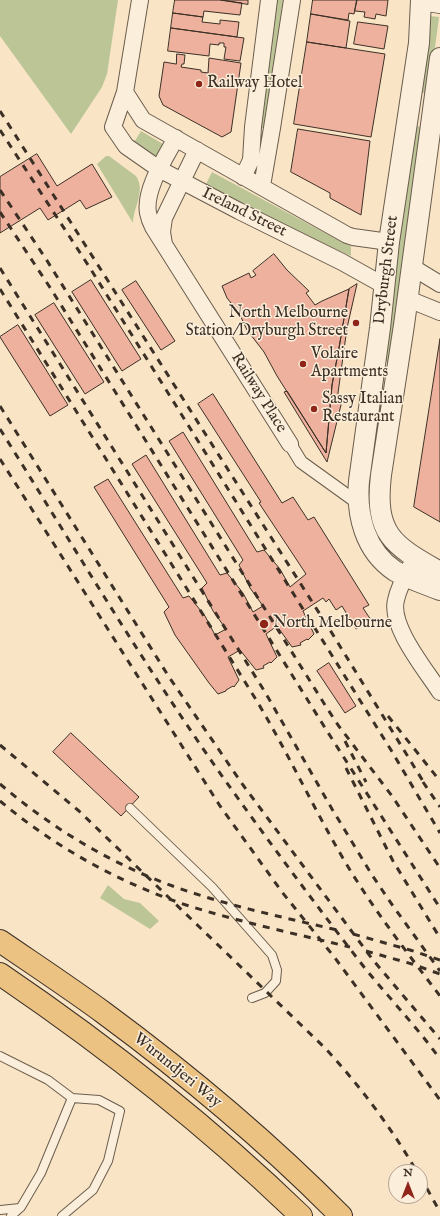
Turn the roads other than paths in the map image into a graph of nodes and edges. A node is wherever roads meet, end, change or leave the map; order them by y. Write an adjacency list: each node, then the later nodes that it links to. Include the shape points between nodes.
1 (140, 0): 7 (street)
2 (269, 0): 13 (street, via 251,160)
3 (292, 0): 15 (street)
4 (421, 0): 5 (street); 8 (street, Dryburgh Street, via 419,43)
5 (440, 3)
6 (440, 58): 9 (street, Dryburgh Street)
7 (125, 92): 10 (street, Ireland Street, via 143,120); 12 (street, Ireland Street, via 113,127 126,146)
8 (410, 108): 9 (street); 16 (street, Dryburgh Street)
9 (436, 112): 18 (street, Dryburgh Street)
10 (176, 138): 11 (street, Ireland Street); 12 (street, Railway Place)
11 (197, 150): 13 (street, Ireland Street); 14 (street, Railway Place)
12 (159, 169): 14 (street, Ireland Street); 17 (street, Railway Place, via 148,197 148,212 153,227)
13 (243, 177): 15 (street, Ireland Street)
14 (182, 182): 17 (street, Railway Place, via 164,218); 20 (street, Ireland Street, via 336,258)
15 (262, 186): 16 (street, Ireland Street, via 347,235)
16 (389, 242): 20 (street, Dryburgh Street)
17 (164, 244): 25 (street, Railway Place)
18 (412, 267): 19 (street); 21 (street, Dryburgh Street)
19 (440, 284)
20 (385, 286): 23 (street, Dryburgh Street)
21 (408, 299): 22 (street); 24 (street, Dryburgh Street)
22 (440, 312)
23 (372, 384): 24 (street); 26 (street, Dryburgh Street)
24 (396, 387): 27 (street, Dryburgh Street, via 381,475 380,506 382,520 390,536 398,546)
25 (290, 444): 26 (street, Railway Place, via 301,462)
26 (358, 503): 29 (street, Dryburgh Street, via 362,526 373,548 391,568)
27 (415, 558): 28 (street, Dryburgh Street); 29 (street)
28 (440, 572)
29 (406, 576): 30 (street, Dryburgh Street); 31 (street, via 396,600 396,620)
30 (440, 590)
31 (440, 692)
32 (130, 808): 35 (lane, via 212,887 272,955 277,970 276,981 265,993)
33 (0, 941): 43 (highway, Wurundjeri Way, via 104,1013 185,1075 274,1151)
34 (0, 974): 42 (highway, Wurundjeri Way, via 169,1099 256,1173)
35 (252, 998)
36 (0, 1056): 37 (lane, via 48,1080)
37 (72, 1098): 38 (lane, via 41,1173); 41 (lane, via 99,1100 120,1111 108,1161 93,1190)
38 (21, 1208): 39 (lane); 40 (lane)
39 (0, 1210)
40 (11, 1216)
41 (62, 1216)
42 (301, 1216)
43 (341, 1216)

